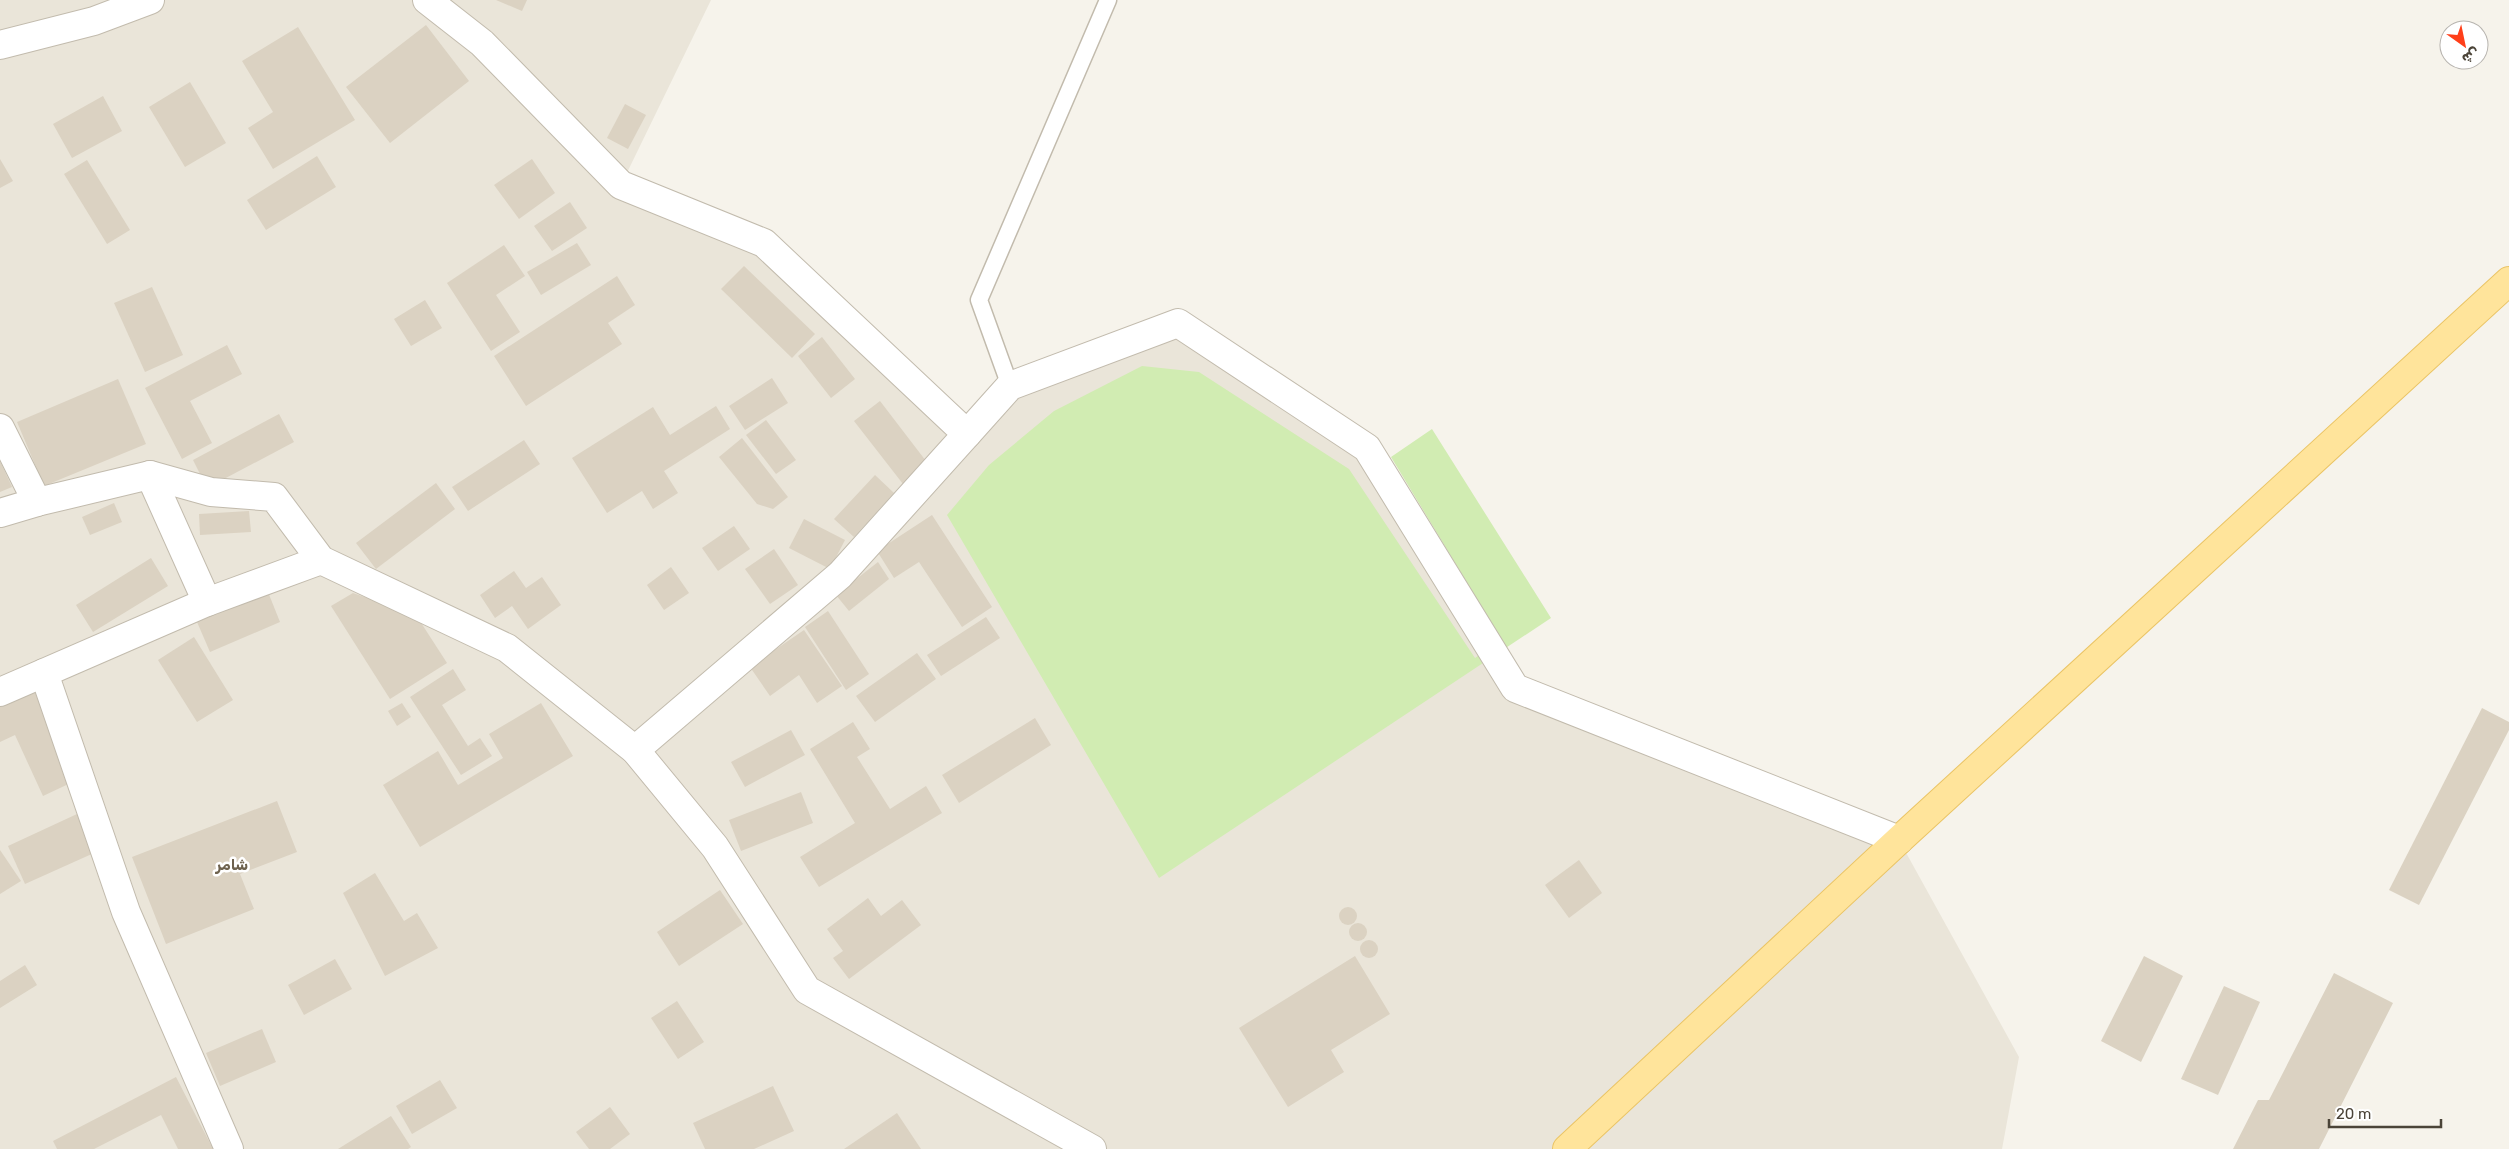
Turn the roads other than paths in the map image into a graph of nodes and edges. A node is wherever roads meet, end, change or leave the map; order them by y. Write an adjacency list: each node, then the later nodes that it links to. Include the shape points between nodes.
1 (150, 0): 4 (street, via 94,21)
2 (427, 0): 8 (street, via 482,43 620,185 764,243)
3 (1108, 0): 6 (lane, via 980,300)
4 (0, 45)
5 (2509, 281): 17 (main road)
6 (1010, 386): 8 (street); 17 (street, via 1178,323 1367,448 1515,688)
7 (0, 428): 10 (street)
8 (967, 434): 16 (street, via 840,575)
9 (150, 475): 10 (street); 12 (street, via 211,492 274,497); 13 (street)
10 (38, 502): 11 (street)
11 (0, 513)
12 (321, 560): 13 (street); 16 (street, via 507,648)
13 (207, 602): 14 (street)
14 (44, 673): 15 (street); 19 (street, via 126,912)
15 (0, 692)
16 (635, 750): 18 (street, via 715,847 807,990)
17 (1899, 840): 20 (main road)
18 (1073, 1146)
19 (229, 1149)
20 (1566, 1149)

